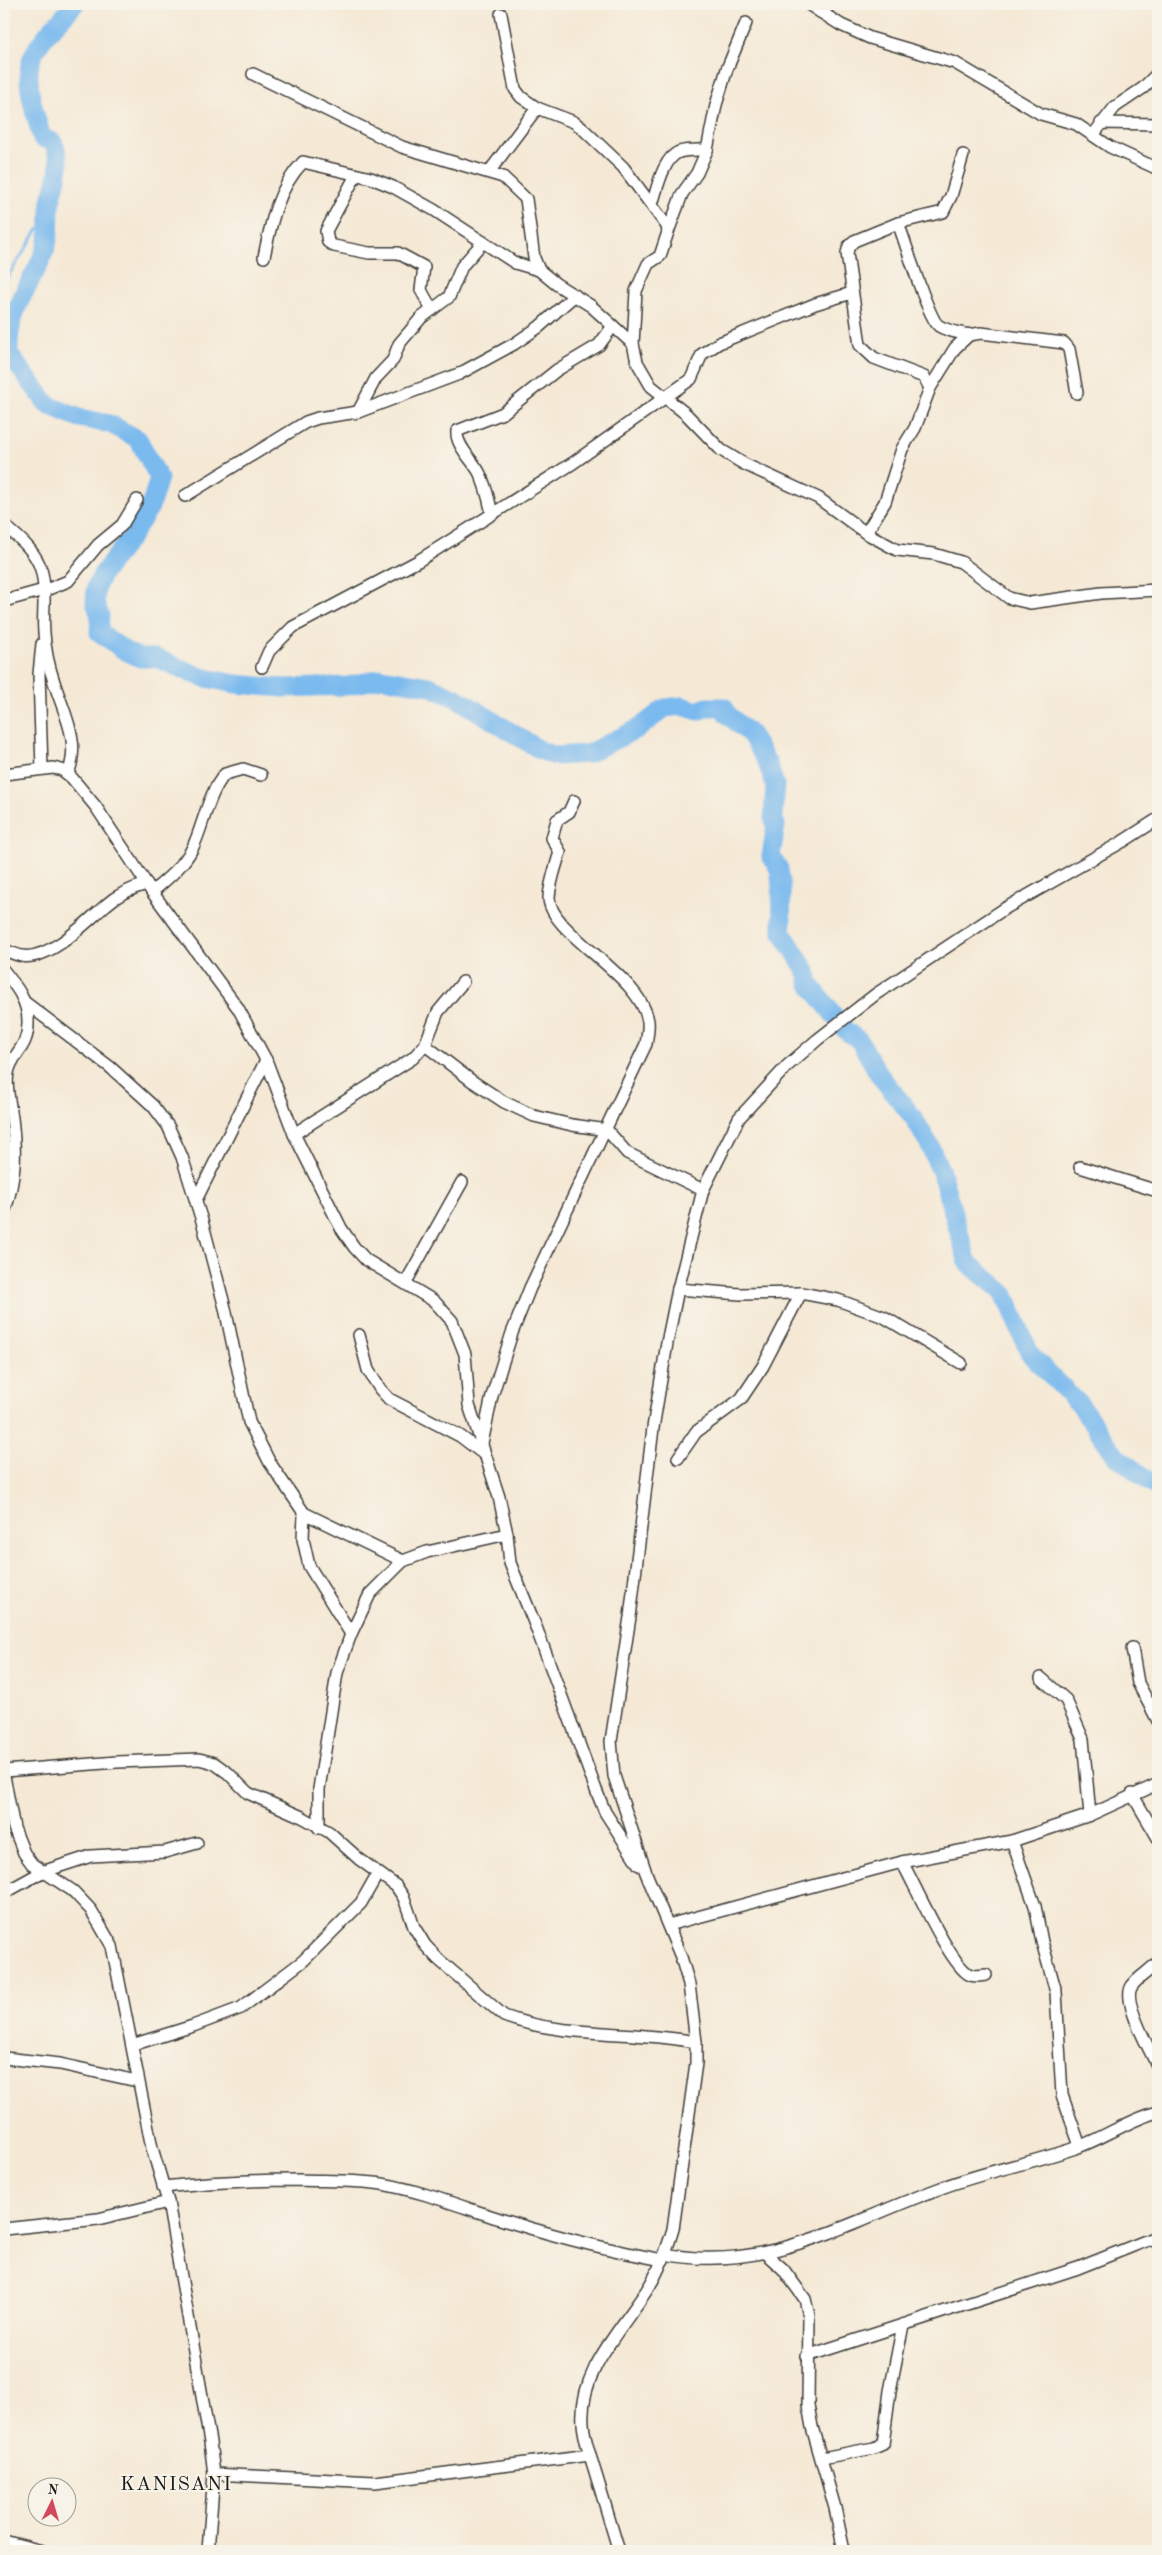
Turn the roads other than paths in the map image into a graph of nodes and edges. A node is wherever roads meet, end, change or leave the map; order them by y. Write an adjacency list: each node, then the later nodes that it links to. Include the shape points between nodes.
1 (808, 4): 3 (street)
2 (831, 4): 3 (street)
3 (820, 12): 11 (street, via 870,38 955,63 1041,114 1076,124)
4 (501, 14): 8 (street, via 515,89 520,98)
5 (746, 23): 12 (street, via 727,69)
6 (1158, 73): 9 (street)
7 (253, 74): 15 (street, via 402,147)
8 (537, 108): 15 (street); 17 (street, via 574,122 583,129 623,167)
9 (1101, 123): 10 (street); 11 (street)
10 (1158, 124)
11 (1093, 135): 14 (street, via 1127,156)
12 (707, 150): 17 (street, via 674,154); 19 (street, via 697,173 682,194)
13 (963, 155): 18 (street, via 952,196 943,212)
14 (1158, 169)
15 (489, 172): 22 (street, via 502,178 526,199 534,258)
16 (356, 174): 20 (street, via 393,187); 21 (street, via 303,162 282,190); 25 (street, via 326,232 328,242 369,253 398,252 404,258 421,263 424,267 421,290)
17 (652, 204): 19 (street)
18 (898, 223): 23 (street, via 849,246); 27 (street, via 936,323 941,328)
19 (668, 232): 28 (street, via 660,256 648,264 636,291)
20 (483, 242): 22 (street, via 515,263); 25 (street, via 462,266 453,292)
21 (264, 257)
22 (539, 270): 24 (street)
23 (852, 293): 29 (street, via 860,345 865,352 924,377); 31 (street, via 815,304 719,343 702,354 691,379)
24 (575, 295): 26 (street); 32 (street, via 539,327 476,366)
25 (432, 310): 32 (street, via 399,344 393,360 376,378)
26 (612, 326): 28 (street); 35 (street, via 599,345 557,370 503,413 458,431 462,446 479,472)
27 (968, 335): 29 (street, via 955,348); 30 (street, via 981,333 1064,343 1069,349)
28 (633, 344): 31 (street, via 643,374 651,386)
29 (930, 388): 37 (street, via 915,428 902,449 886,502)
30 (1077, 392)
31 (667, 397): 35 (street, via 573,463); 37 (street, via 721,450 818,498)
32 (358, 412): 33 (street, via 306,422)
33 (185, 496)
34 (137, 500): 38 (street, via 122,525 98,545 75,574 60,585)
35 (492, 514): 42 (street, via 418,561 293,627 269,651)
36 (4, 525): 38 (street, via 35,556)
37 (866, 533): 39 (street, via 897,550 934,554 962,562 1009,598 1030,603 1101,593)
38 (43, 589): 40 (street); 41 (street)
39 (1158, 590)
40 (4, 601)
41 (44, 634): 43 (street, via 39,674); 45 (street, via 50,671 73,740 74,758)
42 (262, 668)
43 (42, 769): 44 (street); 45 (street, via 58,769)
44 (4, 774)
45 (68, 774): 49 (street, via 96,808)
46 (261, 775): 49 (street, via 243,770 225,774 192,849 182,863)
47 (574, 801): 56 (street, via 569,812 557,820 552,838 560,852 549,898 552,910 565,927 623,980 644,1009 648,1021 646,1044)
48 (1158, 819): 61 (street, via 1004,909 876,994 817,1040 787,1066 740,1118)
49 (150, 888): 50 (street, via 130,889 107,904 80,930 42,953 23,957); 55 (street, via 238,1008)
50 (4, 950)
51 (4, 970): 53 (street)
52 (463, 982): 54 (street, via 438,1012)
53 (26, 1003): 62 (street, via 104,1062 159,1113 182,1157); 63 (street, via 25,1045 8,1070 15,1168)
54 (425, 1045): 56 (street, via 478,1085 527,1113 551,1121); 57 (street, via 396,1071)
55 (266, 1060): 57 (street); 62 (street)
56 (607, 1130): 61 (street, via 627,1153); 69 (street, via 530,1288 512,1333 492,1396)
57 (294, 1134): 64 (street, via 341,1228 354,1247 366,1260)
58 (1080, 1167): 60 (street, via 1127,1183 1154,1190)
59 (462, 1182): 64 (street)
60 (1158, 1188)
61 (703, 1190): 65 (street)
62 (196, 1200): 72 (street, via 225,1308 249,1422 270,1463)
63 (4, 1212)
64 (406, 1282): 69 (street, via 434,1301 452,1321 465,1354 470,1405)
65 (678, 1289): 66 (street, via 740,1294); 92 (street, via 653,1428 611,1741 614,1776)
66 (801, 1293): 68 (street, via 838,1300 884,1317); 71 (street, via 763,1366 741,1399 696,1432)
67 (359, 1335): 70 (street, via 368,1370 384,1394 460,1436)
68 (961, 1363)
69 (482, 1444): 70 (street)
70 (486, 1456): 73 (street)
71 (678, 1458)
72 (304, 1513): 74 (street); 75 (street, via 304,1540 310,1566)
73 (507, 1534): 74 (street, via 427,1552); 92 (street, via 510,1563 596,1790 619,1835)
74 (403, 1561): 75 (street, via 370,1594)
75 (351, 1634): 85 (street, via 337,1672 319,1789)
76 (1132, 1648): 78 (street, via 1138,1683)
77 (1041, 1678): 84 (street, via 1066,1700 1083,1739)
78 (1158, 1721)
79 (4, 1771): 85 (street, via 108,1762 204,1760 228,1772 248,1793)
80 (4, 1776): 83 (street)
81 (1158, 1784): 82 (street)
82 (1132, 1794): 84 (street); 86 (street)
83 (6, 1802): 90 (street, via 24,1853)
84 (1090, 1814): 87 (street)
85 (319, 1828): 91 (street, via 342,1841)
86 (1158, 1838)
87 (1012, 1840): 89 (street); 103 (street, via 1035,1906 1056,1992 1062,2095)
88 (197, 1843): 90 (street, via 165,1852 91,1856)
89 (902, 1862): 94 (street); 96 (street, via 950,1951 969,1975)
90 (42, 1872): 93 (street); 98 (street, via 73,1891 104,1929 112,1946)
91 (378, 1873): 97 (street, via 401,1892 414,1926 431,1952 504,2016 559,2028); 98 (street, via 361,1903 303,1961 241,2008)
92 (646, 1873): 94 (street)
93 (4, 1893)
94 (668, 1925): 97 (street, via 689,1984)
95 (1158, 1962): 100 (street, via 1132,1986 1129,1996)
96 (986, 1976)
97 (696, 2042): 109 (street, via 696,2063 673,2229)
98 (132, 2045): 101 (street)
99 (4, 2058): 101 (street, via 60,2064)
100 (1158, 2067)
101 (138, 2081): 104 (street)
102 (1158, 2112): 103 (street)
103 (1080, 2146): 108 (street, via 968,2178)
104 (163, 2187): 105 (street); 109 (street, via 264,2180 338,2180 380,2184 427,2194 522,2226 631,2254)
105 (168, 2202): 106 (street, via 98,2219); 114 (street)
106 (4, 2229)
107 (1158, 2236): 110 (street, via 1078,2268)
108 (766, 2254): 109 (street, via 708,2260); 111 (street, via 783,2269 805,2299 809,2316)
109 (664, 2257): 112 (street, via 650,2285 596,2363 588,2381 583,2423)
110 (903, 2325): 111 (street); 113 (street, via 883,2444)
111 (807, 2356): 113 (street, via 808,2405)
112 (590, 2455): 114 (street, via 375,2482); 118 (street)
113 (822, 2458): 119 (street)
114 (214, 2474): 117 (street)
115 (4, 2541): 116 (street)
116 (42, 2551)
117 (208, 2551)
118 (619, 2551)
119 (844, 2551)

